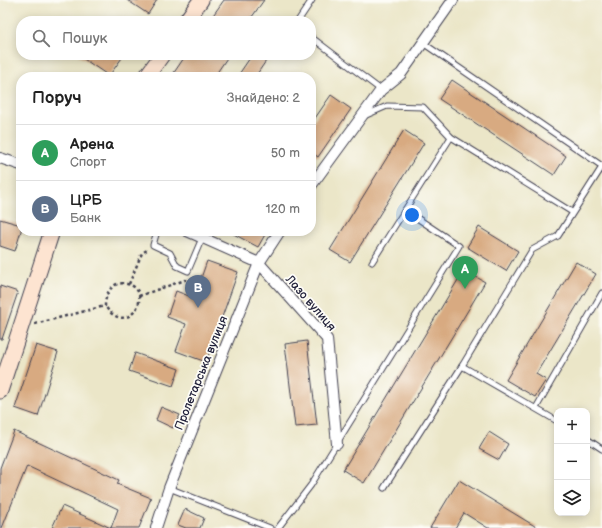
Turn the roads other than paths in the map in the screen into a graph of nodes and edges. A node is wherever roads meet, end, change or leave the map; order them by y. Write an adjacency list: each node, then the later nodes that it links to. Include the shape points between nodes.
1 (201, 0): 4 (main road)
2 (312, 0): 5 (lane)
3 (453, 0): 7 (street)
4 (190, 16)
5 (301, 16)
6 (316, 41): 10 (lane)
7 (423, 43): 10 (street, via 401,74); 15 (lane)
8 (158, 60): 9 (main road)
9 (150, 72)
10 (381, 90): 11 (street)
11 (362, 117): 12 (lane, via 387,106 423,107); 16 (street)
12 (451, 136): 17 (lane); 18 (lane)
13 (0, 158): 14 (street)
14 (16, 163)
15 (602, 166): 18 (lane)
16 (316, 179)
17 (405, 210): 24 (lane); 32 (lane, via 459,246)
18 (572, 212): 27 (lane, via 558,236 532,250)
19 (50, 236): 28 (main road)
20 (155, 236): 23 (lane, via 153,245 170,253 177,266 188,271)
21 (198, 236): 23 (street, Лазо вулиця)
22 (277, 236): 25 (street, Пролетарська вулиця)
23 (202, 238): 25 (street, Лазо вулиця)
24 (372, 262)
25 (259, 263): 32 (street, Лазо вулиця, via 327,339); 34 (street, Пролетарська вулиця)
26 (602, 293): 29 (lane)
27 (462, 366): 29 (lane); 35 (lane)
28 (0, 391)
29 (536, 408): 30 (lane)
30 (554, 419)
31 (590, 441): 33 (lane)
32 (337, 444): 38 (lane, via 311,485)
33 (602, 449)
34 (169, 488): 36 (street, Пролетарська вулиця); 37 (lane)
35 (384, 488)
36 (156, 528)
37 (270, 528)
38 (278, 528)

